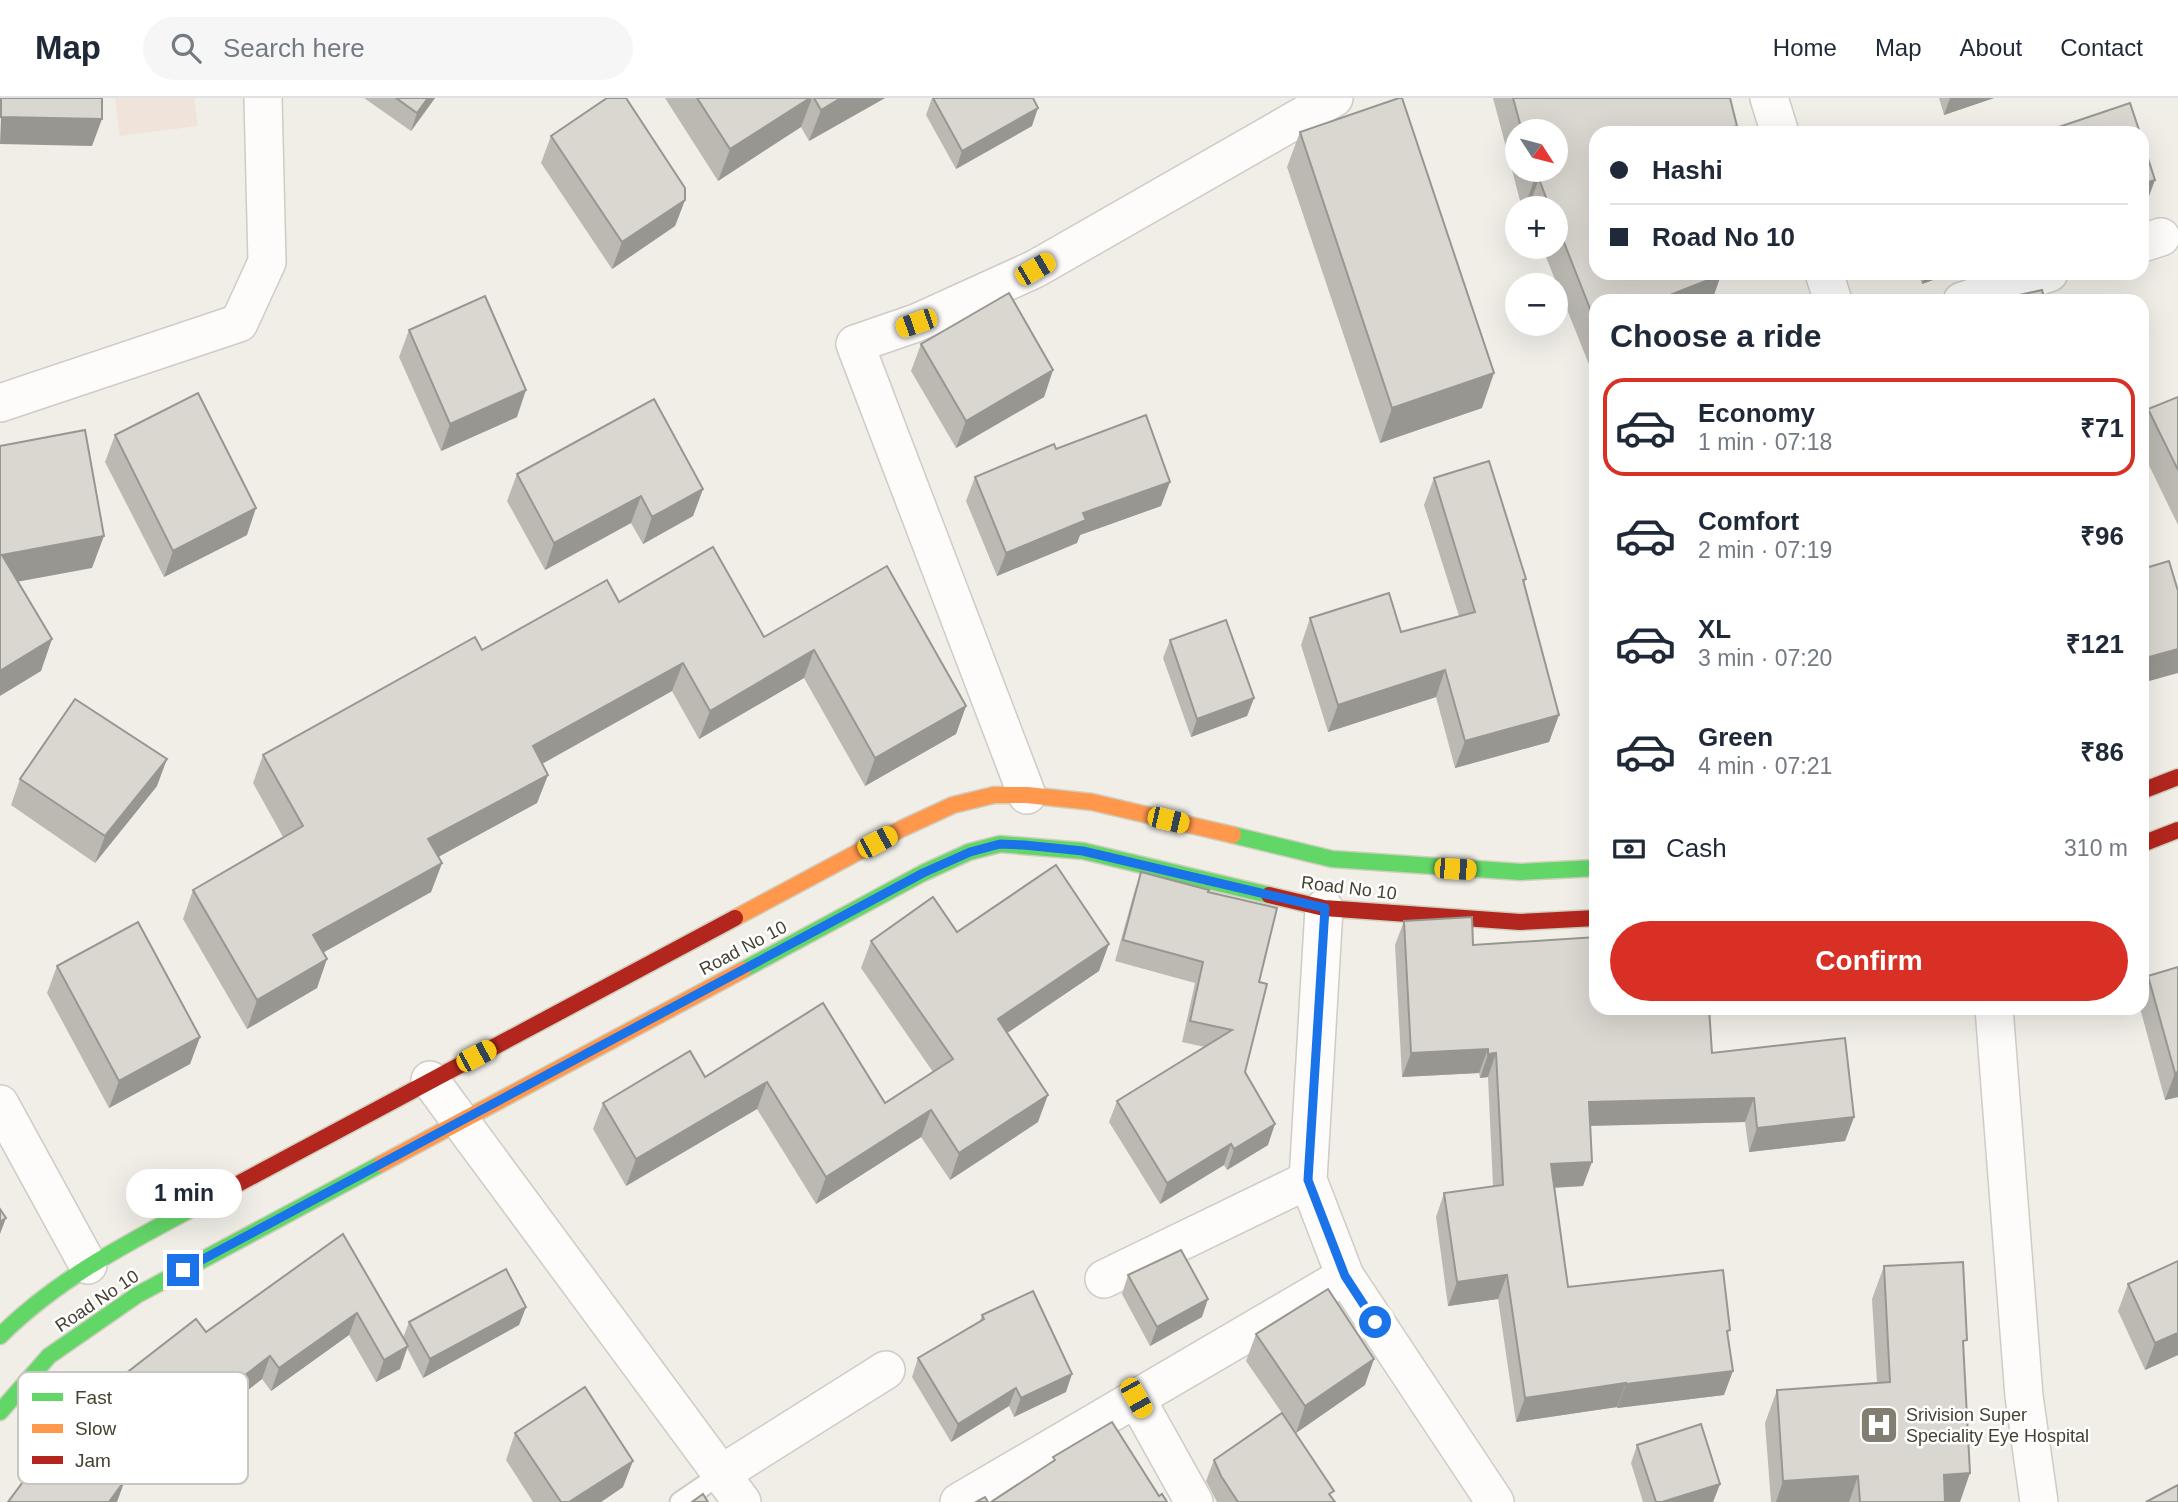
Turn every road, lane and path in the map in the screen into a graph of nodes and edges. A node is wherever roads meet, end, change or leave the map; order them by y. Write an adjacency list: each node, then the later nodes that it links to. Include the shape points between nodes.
1 (263, 98): 7 (street, via 267,262 239,323)
2 (1334, 98): 10 (street, via 1035,269 916,323 855,344)
3 (1769, 98): 4 (street)
4 (1778, 126)
5 (2027, 280): 6 (street)
6 (1984, 294)
7 (0, 403)
8 (2178, 777): 9 (main road)
9 (2149, 788)
10 (1027, 795): 13 (main road, Road No 10, via 1092,802 1332,859 1521,872); 17 (main road, Road No 10, via 994,794 953,805 901,829)
11 (2178, 830): 12 (main road)
12 (2149, 841)
13 (1589, 868)
14 (1325, 908): 15 (main road, Road No 10, via 1520,922); 19 (main road, Road No 10, via 1083,851 1000,844 923,873); 20 (street)
15 (1589, 918)
16 (1995, 1015): 35 (street, via 2024,1396)
17 (430, 1080): 19 (street); 21 (main road, Road No 10)
18 (0, 1104): 21 (street)
19 (459, 1121): 26 (main road, Road No 10, via 137,1295); 30 (street)
20 (1308, 1180): 22 (street); 23 (street)
21 (88, 1265): 24 (main road, Road No 10)
22 (1345, 1276): 28 (street); 34 (street)
23 (1104, 1279)
24 (0, 1336)
25 (886, 1370): 30 (street)
26 (34, 1372)
27 (18, 1390): 29 (main road, Road No 10)
28 (1136, 1398): 32 (street); 33 (street)
29 (0, 1412)
30 (731, 1488): 31 (lane)
31 (680, 1502)
32 (959, 1502)
33 (1194, 1502)
34 (1495, 1502)
35 (2039, 1502)

